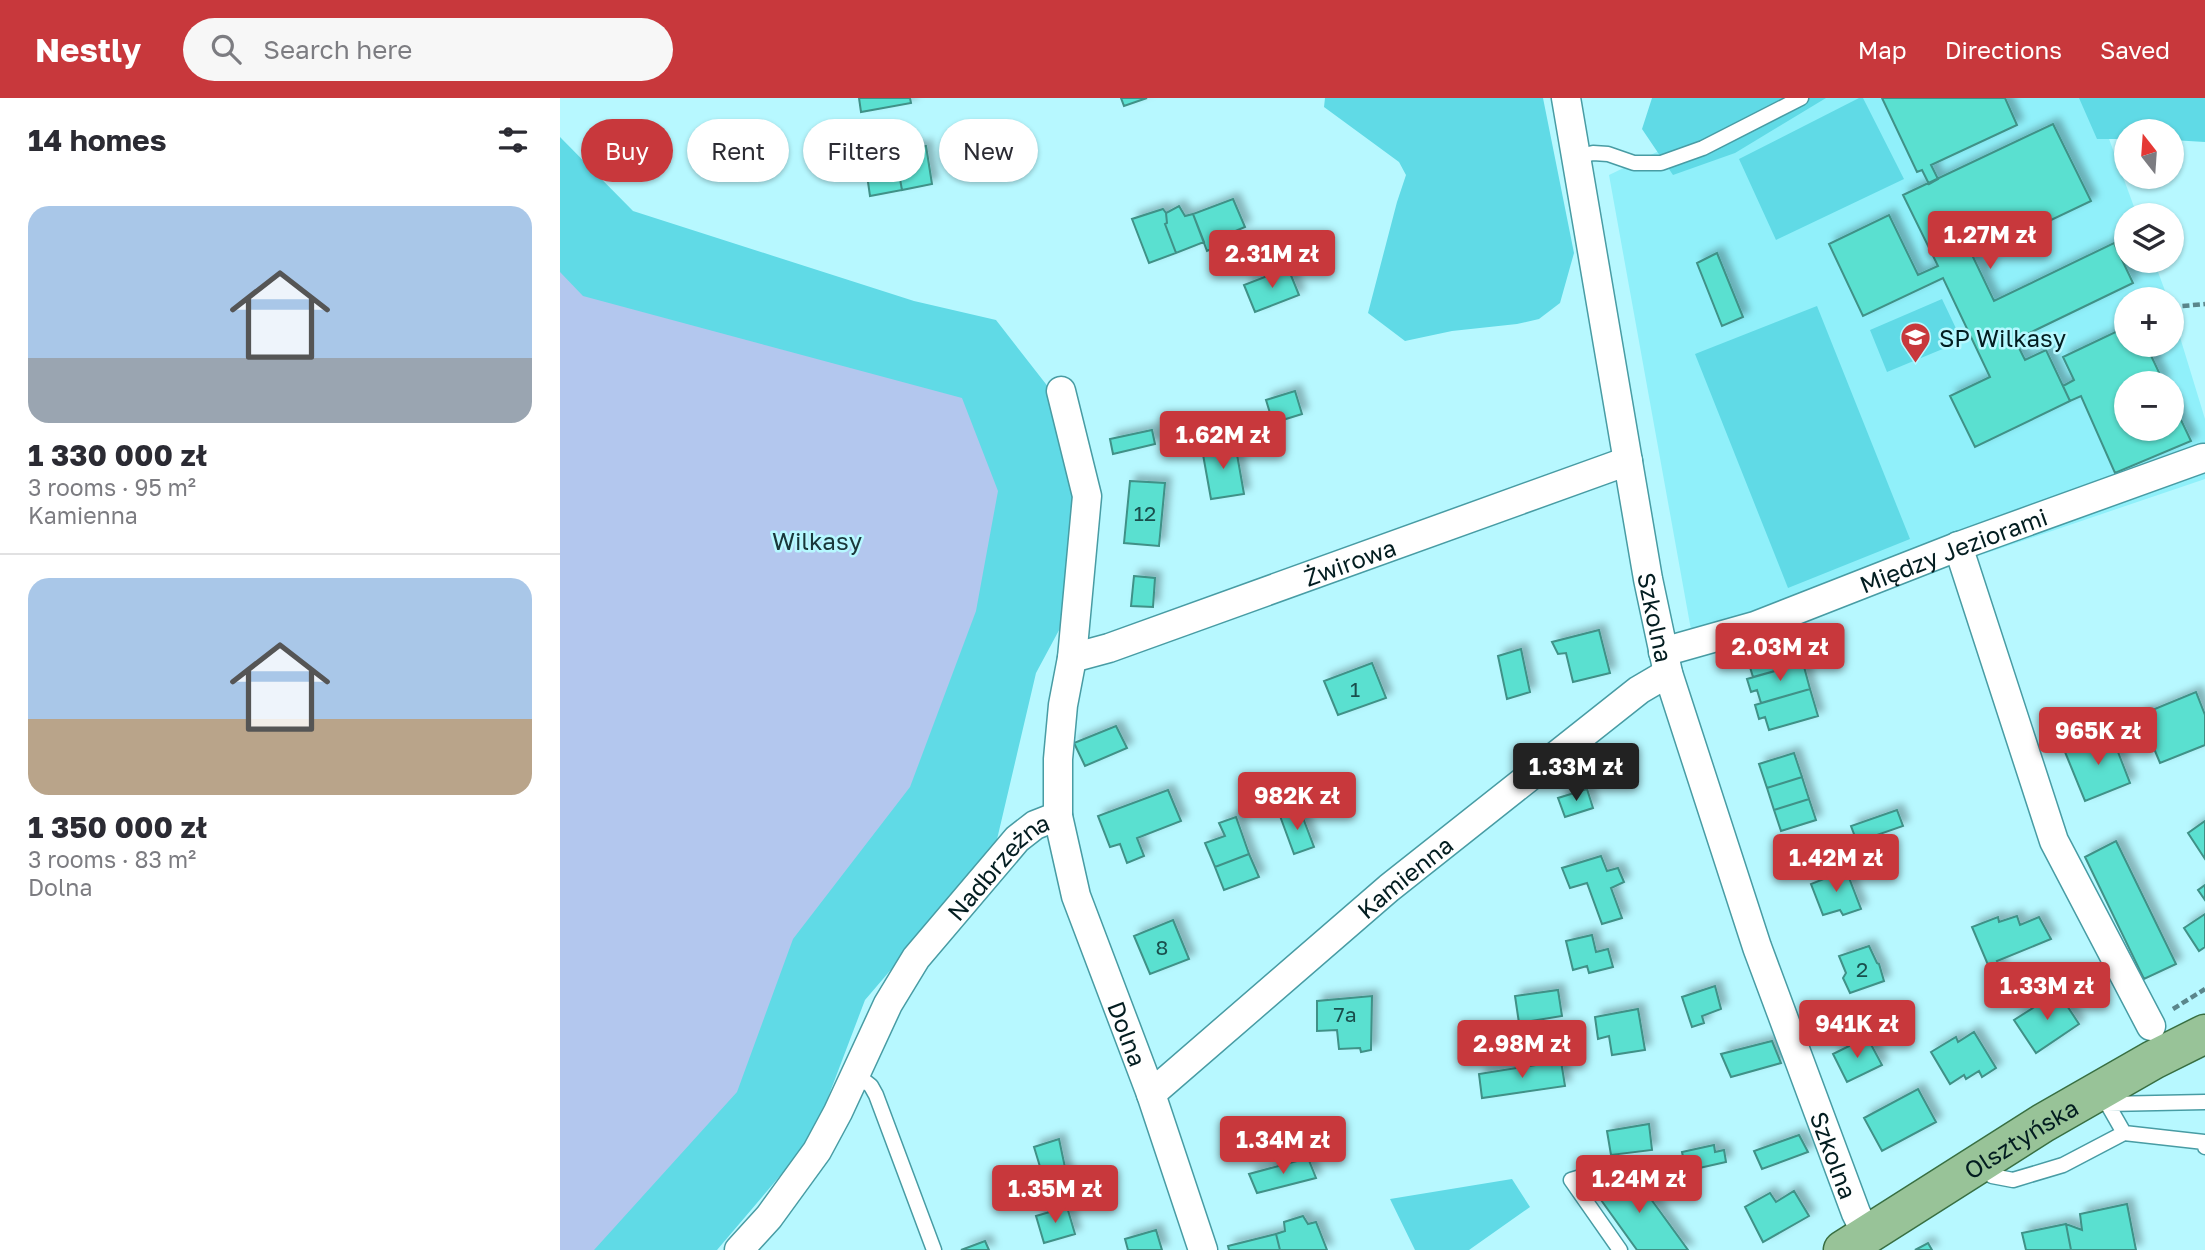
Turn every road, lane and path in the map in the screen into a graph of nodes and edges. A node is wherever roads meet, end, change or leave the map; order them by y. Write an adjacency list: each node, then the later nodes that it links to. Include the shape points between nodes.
1 (1566, 98): 3 (street, Szkolna)
2 (1801, 98): 3 (lane, via 1703,148 1661,163 1634,163 1608,154)
3 (1576, 157): 8 (street, Szkolna)
4 (2205, 304): 5 (path)
5 (2184, 306)
6 (1060, 391): 10 (street, Nadbrzeżna, via 1087,496)
7 (2203, 458): 9 (street, Między Jeziorami)
8 (1628, 461): 10 (street, Żwirowa); 11 (street, Szkolna)
9 (1958, 546): 11 (street, Między Jeziorami); 13 (street, via 2054,841)
10 (1072, 658): 12 (street, Nadbrzeżna, via 1058,759)
11 (1665, 662): 16 (street, Kamienna, via 1639,690 1389,888); 23 (street, Szkolna, via 1757,947 1856,1213)
12 (1058, 816): 15 (street, Nadbrzeżna, via 1035,825 1010,845 916,958 899,983); 16 (street, Dolna, via 1076,896)
13 (2151, 1026)
14 (2205, 1034): 17 (main road, Olsztyńska, via 2153,1060)
15 (856, 1074): 24 (street, Nadbrzeżna, via 810,1162); 25 (lane, via 876,1095)
16 (1151, 1094): 26 (street, Dolna)
17 (2103, 1097): 18 (lane); 19 (lane); 21 (main road, Olsztyńska)
18 (2205, 1102)
19 (2124, 1133): 20 (lane, via 2204,1142); 21 (lane, via 2063,1165 2013,1180 1993,1176)
20 (2205, 1147)
21 (1978, 1163): 23 (main road, Olsztyńska)
22 (1614, 1167): 27 (lane, via 1571,1180)
23 (1854, 1242)
24 (739, 1250)
25 (934, 1250)
26 (1203, 1250)
27 (1620, 1250)

